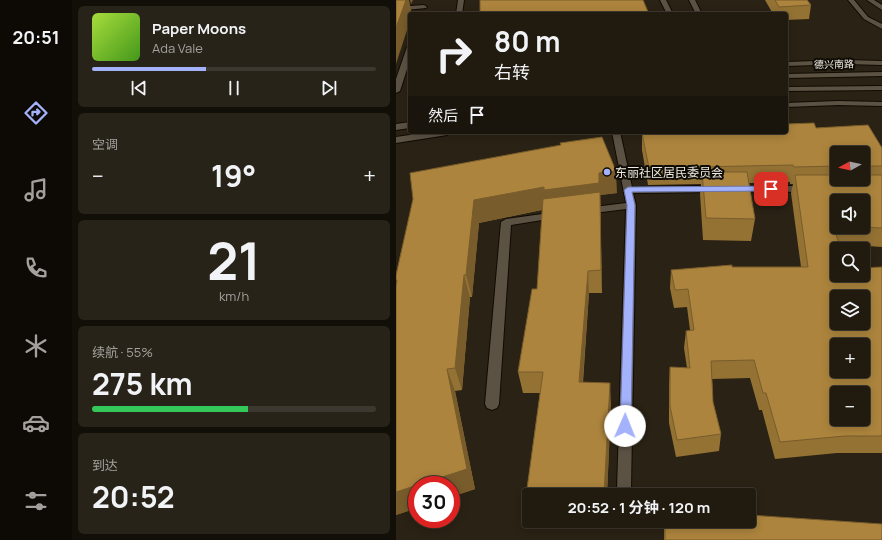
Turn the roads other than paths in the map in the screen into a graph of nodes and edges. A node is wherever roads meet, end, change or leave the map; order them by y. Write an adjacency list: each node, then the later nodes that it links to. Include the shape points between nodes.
1 (427, 0): 9 (street)
2 (462, 0): 10 (street)
3 (663, 0): 11 (street)
4 (692, 0): 12 (street)
5 (851, 0): 13 (street, via 866,18)
6 (870, 0): 7 (street)
7 (882, 8)
8 (396, 9): 9 (street)
9 (423, 11)
10 (459, 12)
11 (669, 12)
12 (698, 12)
13 (882, 27)
14 (408, 55): 21 (street)
15 (882, 63): 16 (street)
16 (788, 64)
17 (882, 74): 18 (street, 德兴南路)
18 (788, 76)
19 (882, 88): 20 (street)
20 (788, 89)
21 (396, 91)
22 (882, 104): 23 (street, via 838,102)
23 (788, 105)
24 (408, 125): 25 (street)
25 (396, 127)
26 (434, 134): 28 (street)
27 (616, 134): 30 (street)
28 (396, 140)
29 (818, 189): 30 (street)
30 (628, 190): 31 (street)
31 (631, 205): 32 (street, via 506,222); 33 (street)
32 (492, 404)
33 (624, 488)

